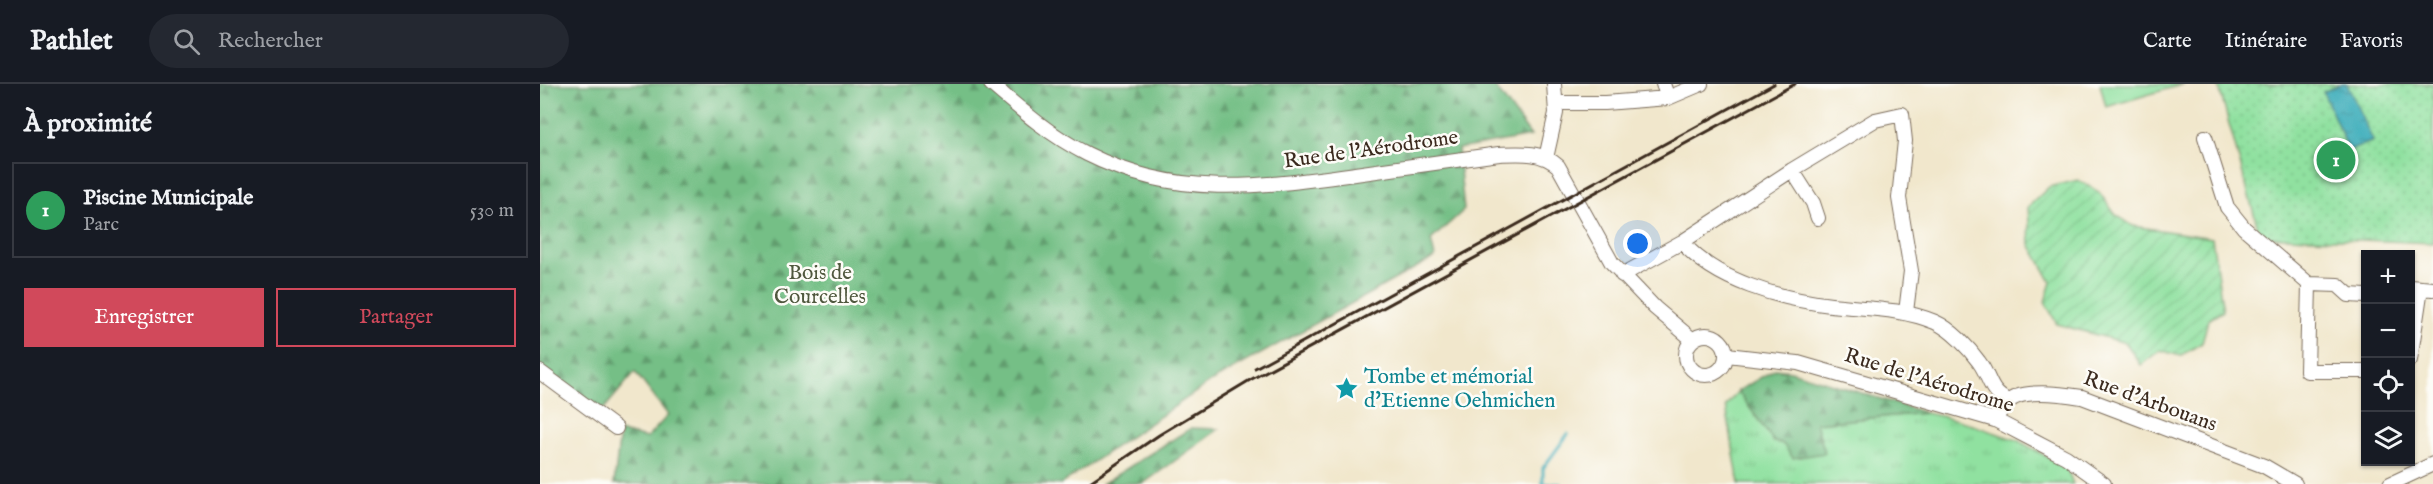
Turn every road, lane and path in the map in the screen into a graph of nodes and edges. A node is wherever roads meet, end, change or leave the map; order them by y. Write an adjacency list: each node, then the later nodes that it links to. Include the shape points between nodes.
1 (991, 84): 8 (street, Rue de l'Aérodrome, via 1046,130 1087,154 1147,176 1187,184 1264,186 1499,154 1528,153)
2 (1554, 84): 6 (street)
3 (1663, 84): 5 (street)
4 (1701, 84): 5 (street)
5 (1668, 98): 6 (street)
6 (1556, 103): 8 (street)
7 (2205, 137): 13 (street, via 2227,207 2244,228)
8 (1546, 158): 12 (street, via 1558,166 1602,248)
9 (1792, 170): 10 (street); 11 (street); 16 (street, via 1875,120 1902,114 1905,141 1899,198 1911,271)
10 (1818, 218)
11 (1682, 242): 12 (street); 16 (street, via 1701,261 1738,282 1828,305)
12 (1622, 275): 17 (street)
13 (2309, 284): 15 (street, via 2338,285 2349,296); 20 (street, via 2307,371)
14 (2421, 288): 19 (street)
15 (2361, 296)
16 (1906, 312): 22 (street, via 1938,323 1959,340 1980,362 1996,395)
17 (1693, 340): 18 (street, via 1712,336 1723,343); 18 (street, via 1686,356 1689,367 1698,374 1717,373)
18 (1727, 355): 23 (street, Rue de l'Aérodrome, via 1798,363)
19 (2410, 358)
20 (2361, 371)
21 (540, 372): 24 (street)
22 (2008, 401): 23 (street); 27 (street, Rue d'Arbouans, via 2035,393 2082,397 2264,466)
23 (1995, 420): 26 (street, Rue de l'Aérodrome, via 2066,457)
24 (615, 428)
25 (2433, 464): 28 (street)
26 (2104, 484)
27 (2295, 484)
28 (2390, 484)

